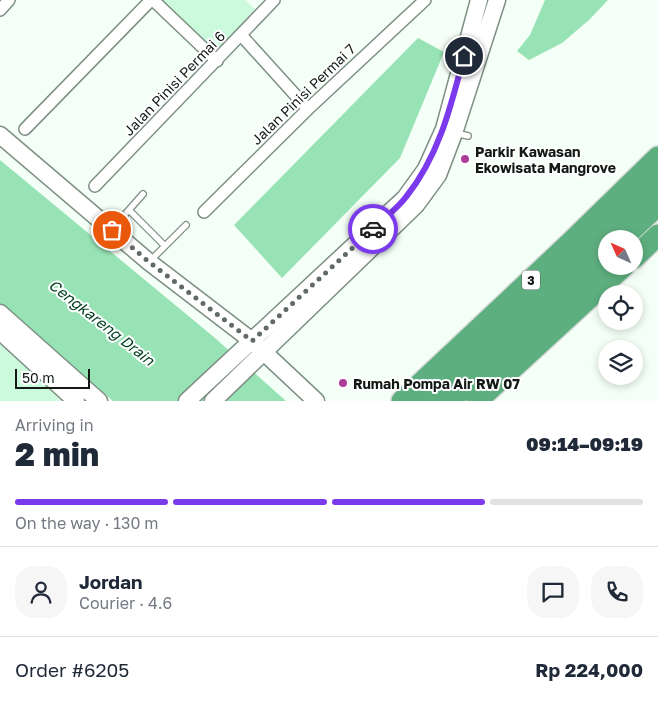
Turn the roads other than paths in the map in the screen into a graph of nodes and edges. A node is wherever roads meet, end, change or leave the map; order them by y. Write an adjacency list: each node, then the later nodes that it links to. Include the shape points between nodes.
1 (9, 0): 7 (street)
2 (152, 0): 9 (street); 11 (street)
3 (425, 0): 10 (street, Jalan Pinisi Permai 7)
4 (479, 0): 32 (main road, via 444,129 426,168 405,198)
5 (497, 0): 31 (main road, via 461,134 438,175 416,205)
6 (266, 3): 8 (street, Jalan Pinisi Permai 6)
7 (0, 10)
8 (241, 35): 9 (street, Jalan Pinisi Permai 6); 10 (street)
9 (217, 61): 15 (street, Jalan Pinisi Permai 6)
10 (308, 109): 19 (street, Jalan Pinisi Permai 7)
11 (25, 129)
12 (0, 135): 21 (main road)
13 (658, 156): 39 (highway, 3)
14 (658, 183): 40 (highway, 3)
15 (95, 186)
16 (143, 194): 18 (lane)
17 (658, 205): 22 (highway)
18 (129, 210): 21 (lane); 24 (lane)
19 (204, 212)
20 (186, 225): 24 (lane)
21 (112, 230): 26 (main road)
22 (632, 230)
23 (658, 235): 25 (highway)
24 (165, 246): 26 (lane)
25 (643, 249)
26 (149, 262): 32 (main road)
27 (598, 262): 41 (highway, 3)
28 (614, 275): 42 (highway)
29 (0, 313): 35 (main road)
30 (0, 331): 34 (main road)
31 (280, 338): 32 (main road); 33 (main road, via 287,362)
32 (259, 346): 33 (main road); 36 (main road, via 237,354); 37 (main road, via 252,364)
33 (300, 385): 38 (main road)
34 (76, 401)
35 (99, 401)
36 (187, 401)
37 (213, 401)
38 (316, 401)
39 (402, 401)
40 (426, 401)
41 (450, 401)
42 (477, 401)

